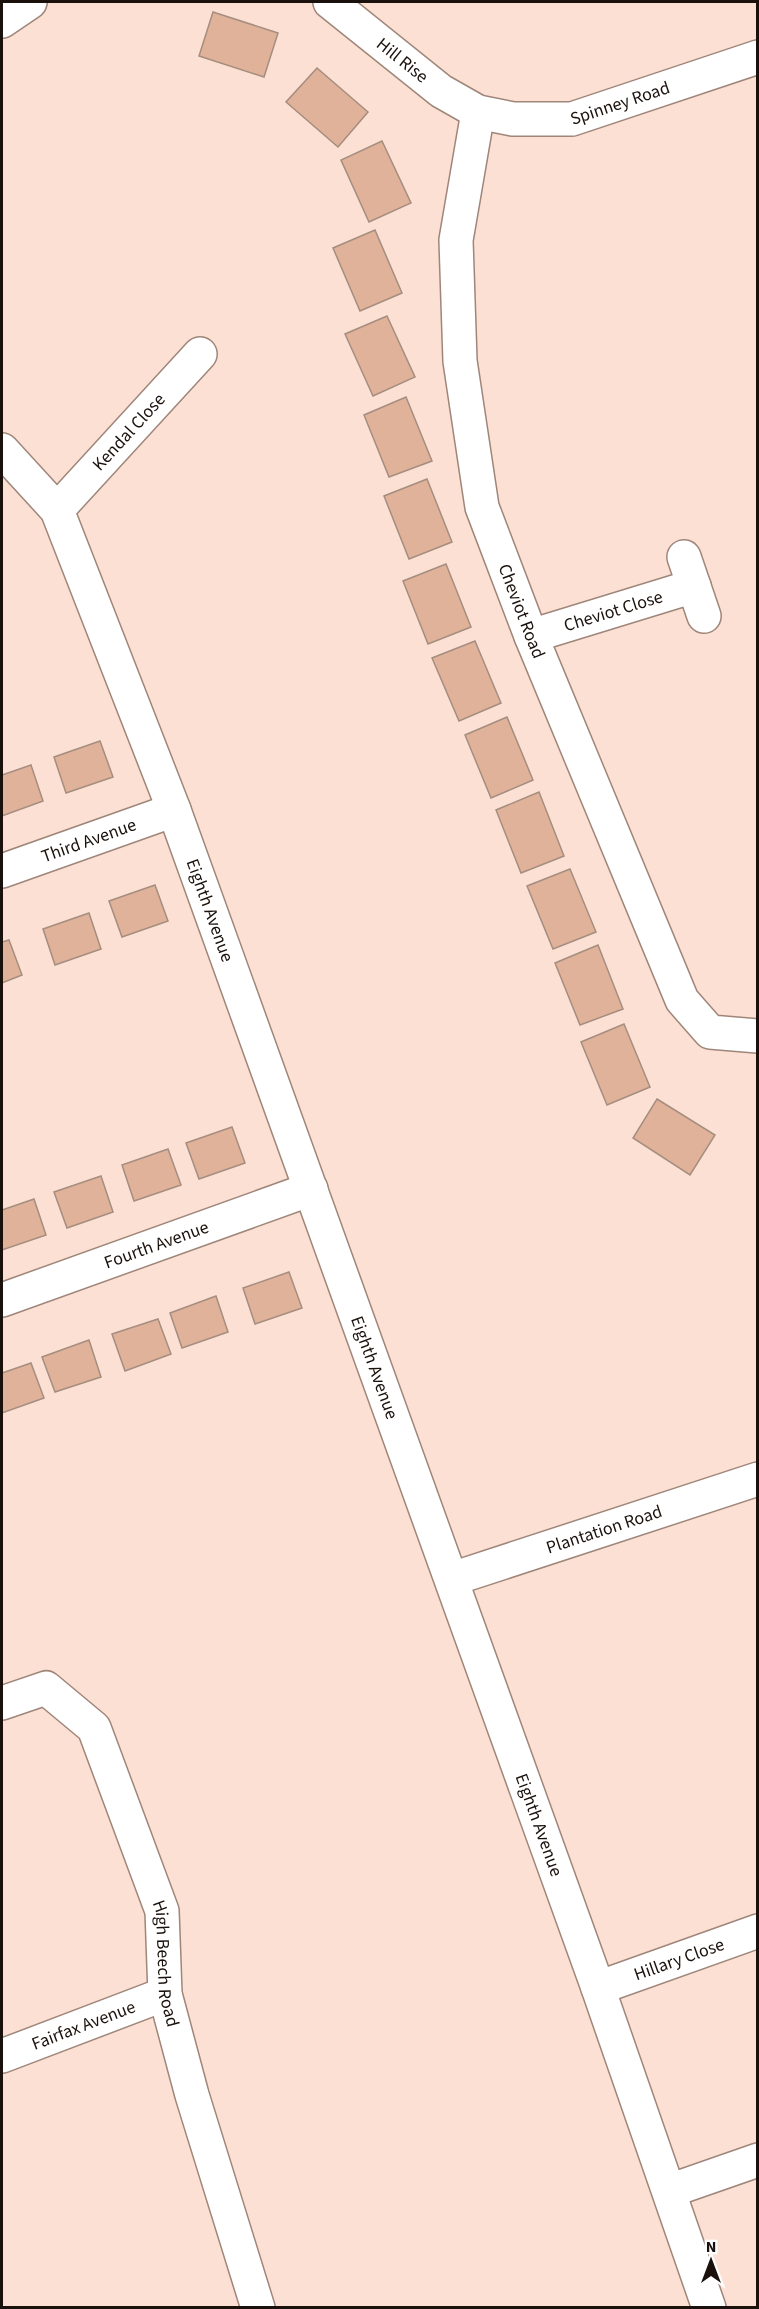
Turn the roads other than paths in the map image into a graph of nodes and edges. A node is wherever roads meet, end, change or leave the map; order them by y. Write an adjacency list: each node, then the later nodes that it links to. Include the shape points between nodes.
1 (30, 2): 3 (street)
2 (330, 2): 5 (street, Hill Rise, via 441,91)
3 (2, 21)
4 (758, 57): 5 (street, Spinney Road, via 572,119 513,119)
5 (478, 112): 10 (street, Cheviot Road, via 456,240 460,362 482,507)
6 (200, 354): 8 (street, Kendal Close)
7 (2, 450): 8 (street, Eighth Avenue)
8 (57, 510): 11 (street, Eighth Avenue)
9 (704, 616): 10 (street, Cheviot Close, via 689,572)
10 (531, 636): 13 (street, Cheviot Road, via 682,999 710,1032)
11 (174, 810): 12 (street, Third Avenue); 14 (street, Eighth Avenue)
12 (2, 871)
13 (758, 1036)
14 (311, 1189): 15 (street, Fourth Avenue); 17 (street, Eighth Avenue)
15 (2, 1300)
16 (758, 1479): 17 (street, Plantation Road)
17 (452, 1579): 20 (street, Eighth Avenue)
18 (2, 1703): 21 (street, High Beech Road, via 46,1688 94,1728 162,1911)
19 (758, 1931): 20 (street, Hillary Close)
20 (598, 1988): 24 (street, Eighth Avenue)
21 (165, 1994): 22 (street, Fairfax Avenue); 25 (street, High Beech Road)
22 (2, 2056)
23 (758, 2160): 24 (street)
24 (669, 2191): 26 (street, Eighth Avenue)
25 (258, 2307)
26 (709, 2307)

